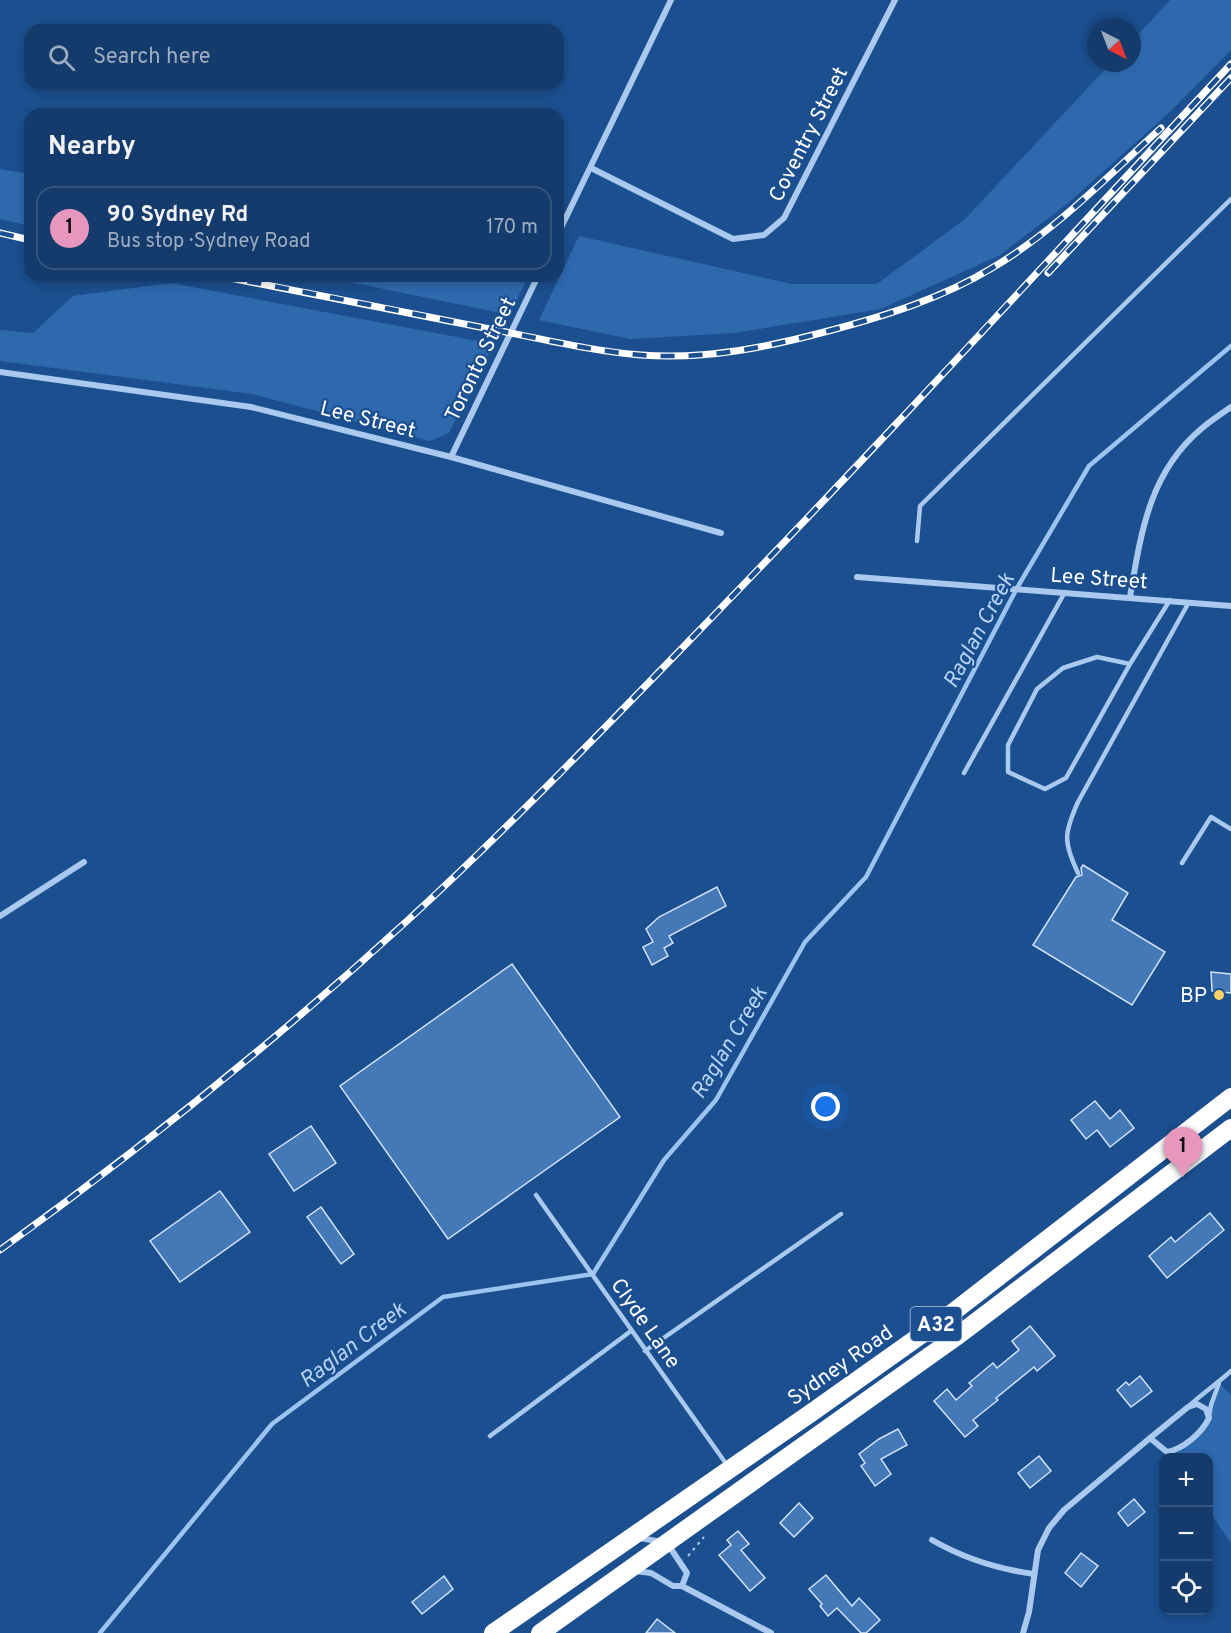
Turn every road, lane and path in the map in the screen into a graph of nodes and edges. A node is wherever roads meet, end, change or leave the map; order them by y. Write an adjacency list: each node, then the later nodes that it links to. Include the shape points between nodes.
1 (671, 0): 3 (street)
2 (895, 0): 3 (street, Coventry Street, via 784,218 764,235 733,239)
3 (591, 168): 5 (street)
4 (1231, 199): 11 (lane, via 920,506)
5 (564, 218)
6 (535, 282): 9 (street, Toronto Street)
7 (0, 372): 9 (street, Lee Street, via 251,407)
8 (1231, 406): 14 (street, via 1178,452 1158,483 1146,516)
9 (451, 457): 10 (street, Lee Street)
10 (721, 533)
11 (917, 541)
12 (857, 577): 13 (street, Lee Street)
13 (1065, 592): 14 (street, Lee Street); 19 (lane)
14 (1130, 597): 15 (street, Lee Street)
15 (1170, 600): 16 (street, Lee Street); 18 (lane)
16 (1189, 602): 17 (street, Lee Street); 23 (lane, via 1067,826 1067,851)
17 (1231, 606)
18 (1130, 664): 18 (lane, via 1066,778 1045,789 1008,772 1008,745 1036,689 1063,668 1096,657)
19 (964, 772)
20 (1231, 829): 22 (lane, via 1210,817)
21 (84, 862): 24 (street)
22 (1182, 863)
23 (1078, 873)
24 (0, 916)
25 (1231, 1097): 37 (highway, Sydney Road / A32, via 952,1313)
26 (1231, 1128): 40 (highway, Sydney Road / A32, via 956,1337)
27 (536, 1195): 29 (lane, Clyde Lane)
28 (841, 1214): 30 (lane)
29 (631, 1331): 30 (lane, Clyde Lane); 35 (lane)
30 (645, 1351): 37 (lane, Clyde Lane)
31 (1231, 1371): 32 (lane)
32 (1219, 1383): 33 (lane); 34 (lane)
33 (1188, 1407): 34 (street, via 1197,1404 1206,1409); 36 (street)
34 (1209, 1418): 36 (street, via 1205,1428 1177,1450 1167,1452)
35 (490, 1436)
36 (1150, 1438): 42 (street, via 1056,1519 1040,1544)
37 (730, 1470): 38 (highway, Sydney Road / A32)
38 (631, 1536): 40 (street); 44 (highway, Sydney Road / A32)
39 (932, 1540): 42 (street, via 993,1567)
40 (667, 1543): 41 (highway, Sydney Road / A32); 43 (street, via 687,1573)
41 (630, 1571): 43 (street, via 651,1573 673,1586); 45 (highway, Sydney Road / A32)
42 (1034, 1574): 47 (street)
43 (682, 1586): 46 (street)
44 (493, 1633)
45 (540, 1633)
46 (771, 1633)
47 (1023, 1633)

